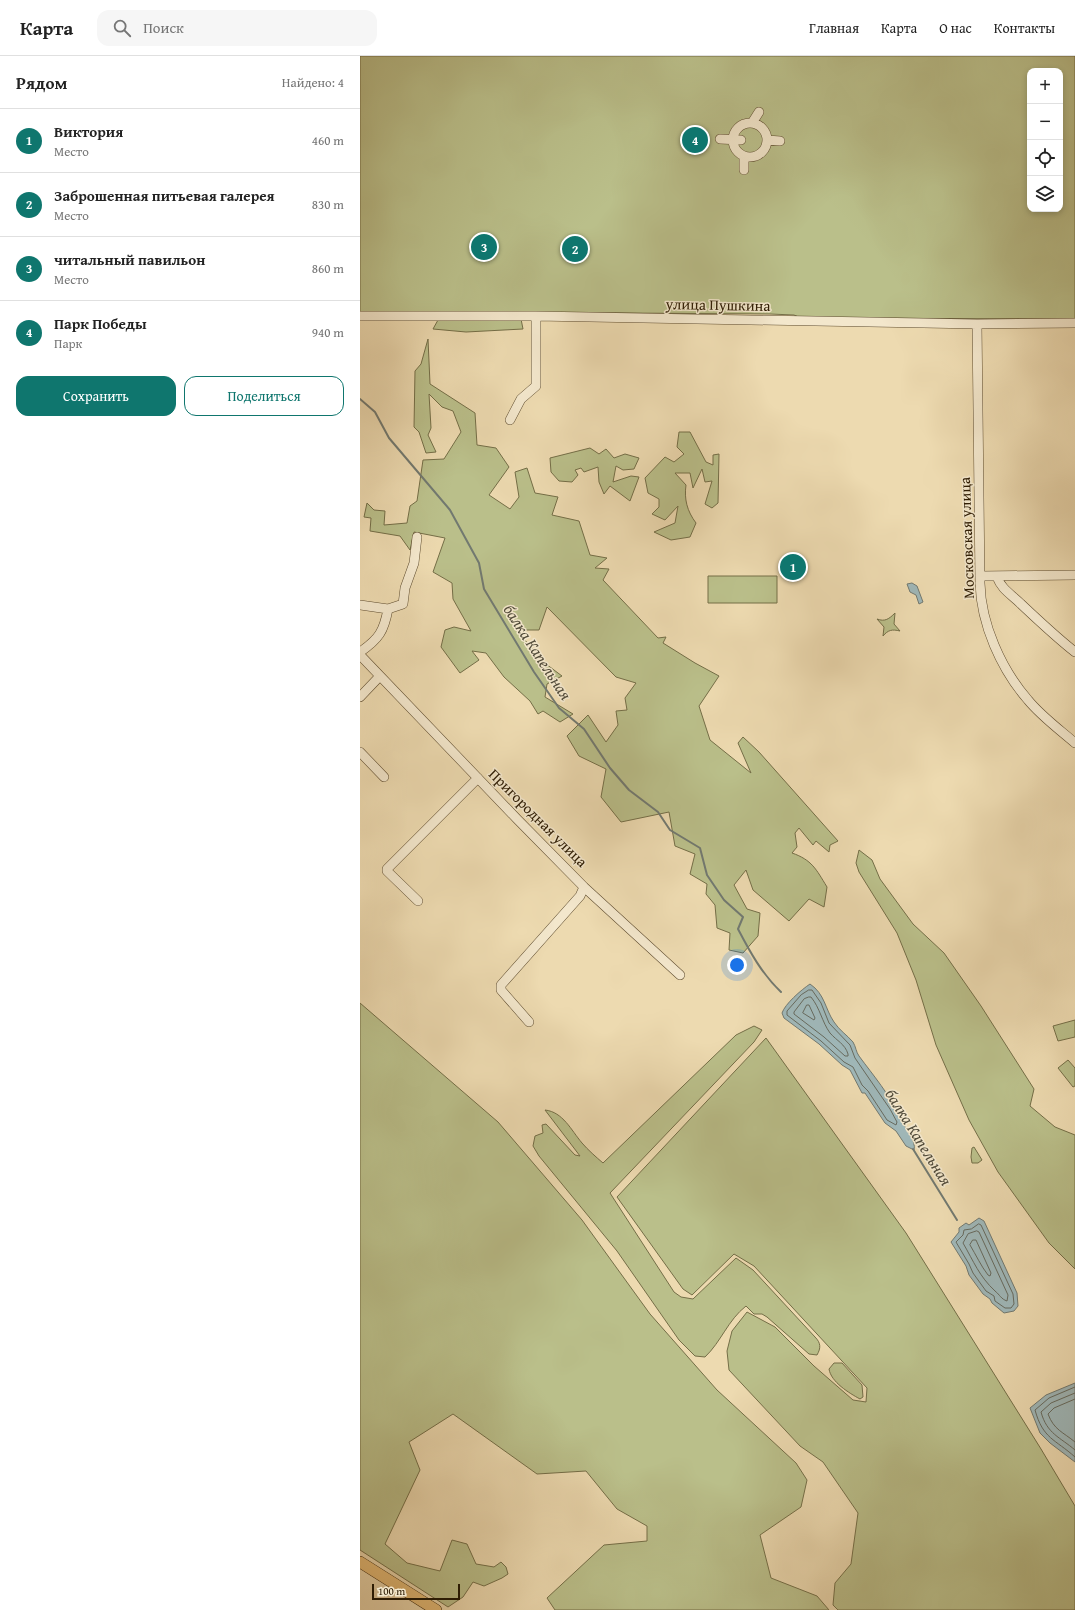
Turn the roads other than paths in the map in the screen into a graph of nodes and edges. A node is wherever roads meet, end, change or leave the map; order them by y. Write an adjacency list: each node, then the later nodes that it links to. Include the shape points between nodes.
1 (759, 112): 2 (street)
2 (755, 127): 4 (street, via 743,124 739,126 733,134); 5 (street, via 765,132)
3 (720, 138): 4 (street)
4 (737, 139): 7 (street, via 735,149)
5 (767, 140): 6 (street); 7 (street, via 765,149 756,151 751,158)
6 (780, 141)
7 (744, 157): 8 (street)
8 (744, 170)
9 (360, 316): 10 (street, улица Пушкина)
10 (536, 316): 12 (street, улица Пушкина); 13 (street, via 536,386 520,399)
11 (1075, 323): 12 (street, улица Пушкина)
12 (977, 324): 16 (street, Московская улица)
13 (510, 420)
14 (417, 537): 19 (street, via 414,563 405,588 403,604)
15 (1075, 575): 17 (street)
16 (981, 576): 17 (street); 25 (street, Московская улица, via 984,612 1000,658 1028,702)
17 (997, 577): 21 (street, via 1001,587)
18 (360, 605): 19 (street)
19 (388, 609): 20 (street, via 380,635)
20 (360, 652)
21 (1075, 652)
22 (360, 655): 23 (street, Пригородная улица)
23 (380, 676): 24 (street); 28 (street, Пригородная улица)
24 (360, 697)
25 (1075, 743)
26 (360, 752): 27 (street)
27 (384, 777)
28 (478, 778): 29 (street, Пригородная улица); 30 (street, via 387,869)
29 (584, 886): 31 (street, Пригородная улица); 32 (street, via 580,896 501,985 501,990)
30 (418, 901)
31 (680, 975)
32 (529, 1022)
33 (360, 1562): 34 (main road)
34 (436, 1610)

